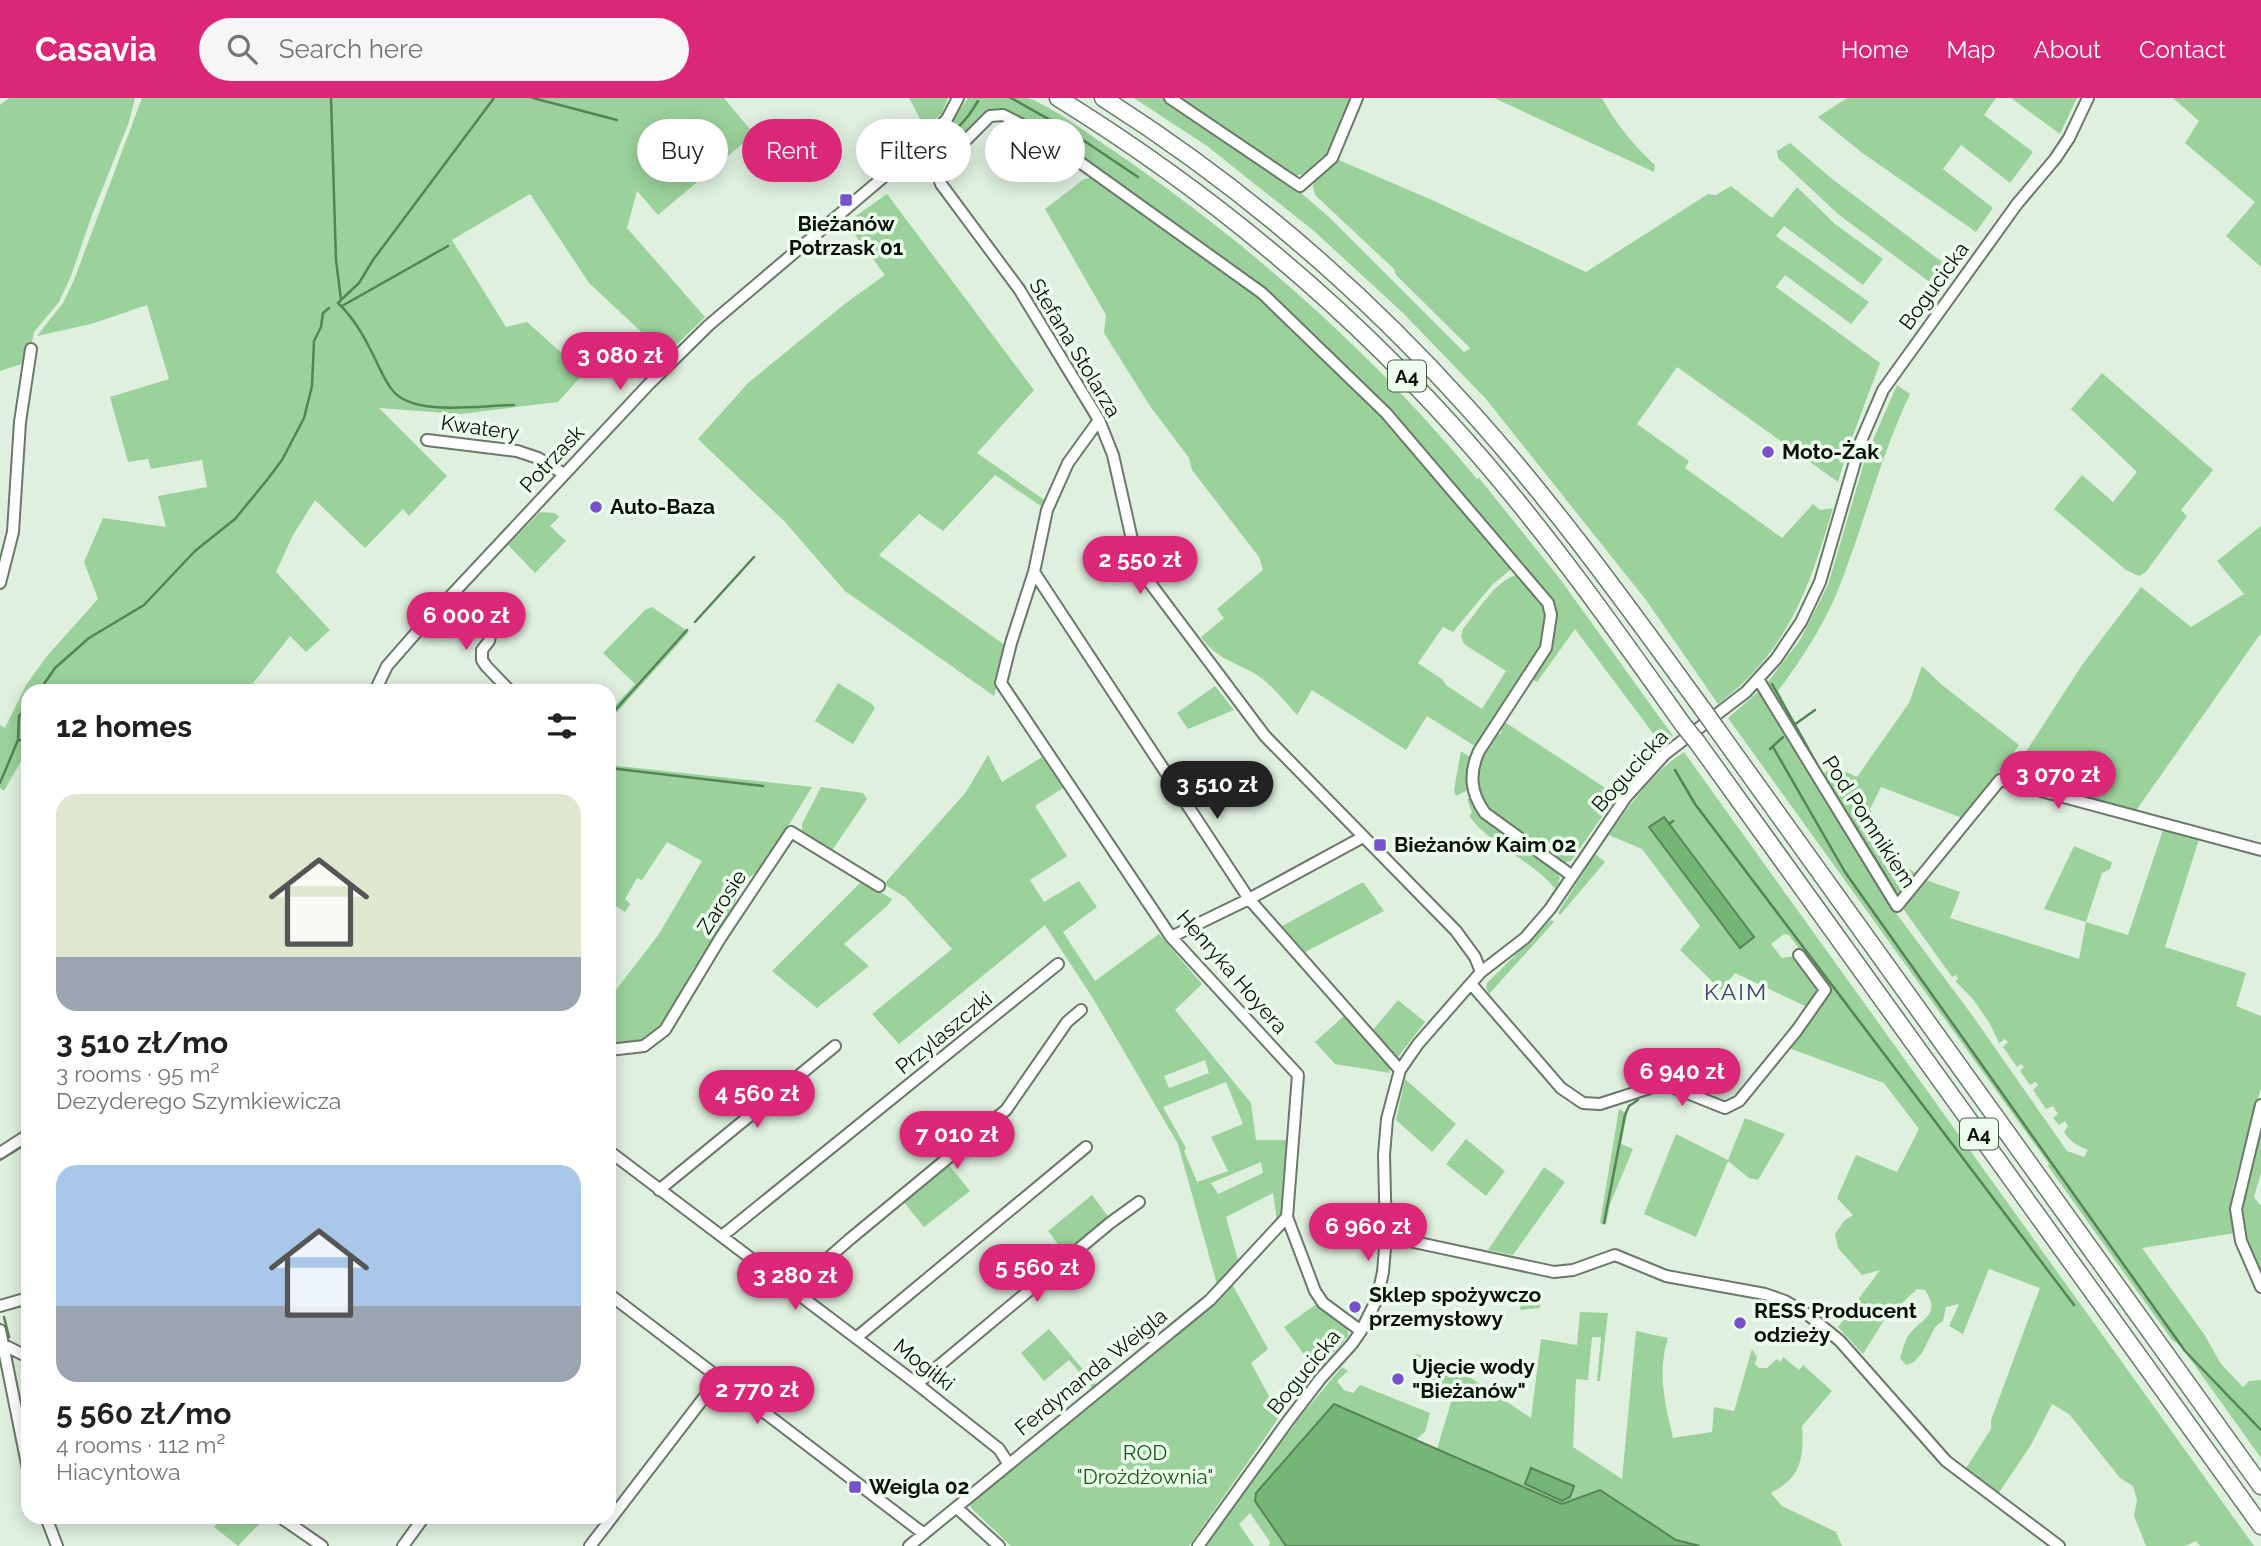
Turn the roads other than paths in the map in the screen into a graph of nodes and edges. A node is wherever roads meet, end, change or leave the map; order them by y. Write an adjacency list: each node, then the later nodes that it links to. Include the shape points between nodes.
1 (958, 98): 7 (street, Potrzask)
2 (1059, 98): 66 (highway, A4, bridge, via 1138,149 1314,287 1398,367 1483,460 1591,597)
3 (1103, 98): 59 (highway, A4, bridge, via 1192,158 1332,272 1434,370 1520,468 1704,711)
4 (1170, 98): 5 (street, via 1300,186 1332,158)
5 (1357, 98)
6 (2088, 98): 18 (street, Bogucicka, via 2055,159 2017,204 1883,390 1861,441 1827,563 1811,602 1789,641)
7 (947, 119)
8 (971, 135): 23 (street, via 990,116 1003,115 1042,135 1262,293 1386,413 1548,603 1551,615 1546,648 1479,751 1471,778 1477,803 1485,813)
9 (878, 182): 14 (street, Potrzask, via 709,325)
10 (940, 182): 12 (street, Stefana Stolarza, via 1019,289)
11 (32, 349): 16 (street, via 20,422 13,532)
12 (1099, 420): 15 (street, Henryka Hoyera, via 1068,463 1047,510); 21 (street, Stefana Stolarza, via 1113,456 1133,544 1150,583 1265,736)
13 (428, 440): 14 (street, Kwatery, via 517,451)
14 (564, 474): 17 (street, Potrzask)
15 (1034, 572): 25 (street); 26 (street, Henryka Hoyera, via 1001,683)
16 (0, 583)
17 (454, 593): 19 (street, Potrzask, via 388,664); 20 (street, via 491,631 482,660)
18 (1758, 679): 22 (street, Pod Pomnikiem, via 1897,905 2000,780); 23 (street, Bogucicka, via 1665,754 1626,797)
19 (378, 684)
20 (504, 684)
21 (1363, 837): 25 (street); 29 (street, Stefana Stolarza, via 1456,931)
22 (2261, 849)
23 (1572, 875): 29 (street, Bogucicka, via 1525,938)
24 (879, 886): 33 (street, Zarosie, via 791,832 665,1030 645,1046)
25 (1249, 899): 26 (street); 34 (street)
26 (1171, 937): 42 (street, Henryka Hoyera, via 1298,1075)
27 (1799, 955): 30 (street, via 1825,990 1739,1101 1725,1108 1670,1086 1600,1104 1583,1103 1561,1088)
28 (1058, 964): 43 (street, Przylaszczki)
29 (1480, 972): 30 (street, Bogucicka)
30 (1472, 985): 34 (street, Bogucicka)
31 (1081, 1010): 46 (street, via 1067,1022 1006,1110)
32 (835, 1046): 40 (street)
33 (616, 1049)
34 (1400, 1070): 44 (street, Bogucicka, via 1387,1119)
35 (2261, 1105): 45 (street, via 2236,1209 2239,1235)
36 (21, 1139): 38 (street)
37 (1086, 1147): 52 (street)
38 (0, 1153)
39 (616, 1156): 40 (street, Mogiłki)
40 (659, 1190): 43 (street, Mogiłki)
41 (1139, 1202): 56 (street)
42 (1287, 1217): 51 (street, Henryka Hoyera, via 1315,1291 1323,1303); 58 (street, Ferdynanda Weigla, via 1210,1300)
43 (722, 1236): 46 (street, Mogiłki)
44 (1386, 1236): 51 (street, Bogucicka, via 1377,1299); 75 (street, via 1554,1272 1619,1256 1676,1278 1785,1301 1840,1341 1946,1461)
45 (2261, 1287)
46 (792, 1290): 52 (street, Mogiłki)
47 (616, 1299): 55 (street)
48 (21, 1300): 49 (street)
49 (0, 1306)
50 (0, 1330): 53 (street)
51 (1361, 1331): 74 (street, Bogucicka, via 1288,1420)
52 (856, 1338): 56 (street, Mogiłki)
53 (4, 1345): 54 (street); 57 (street)
54 (21, 1354)
55 (719, 1378): 61 (street); 67 (street)
56 (917, 1384): 58 (street, Mogiłki, via 999,1449)
57 (21, 1442)
58 (1008, 1463): 60 (street, Ferdynanda Weigla)
59 (2261, 1486)
60 (957, 1508): 67 (street, Ferdynanda Weigla); 73 (street)
61 (616, 1512)
62 (49, 1524): 68 (street)
63 (290, 1524): 69 (street)
64 (420, 1524): 70 (street)
65 (607, 1524): 71 (street)
66 (2261, 1526)
67 (924, 1534): 72 (street, Ferdynanda Weigla)
68 (57, 1546)
69 (322, 1546)
70 (403, 1546)
71 (590, 1546)
72 (909, 1546)
73 (999, 1546)
74 (1198, 1546)
75 (2059, 1546)

